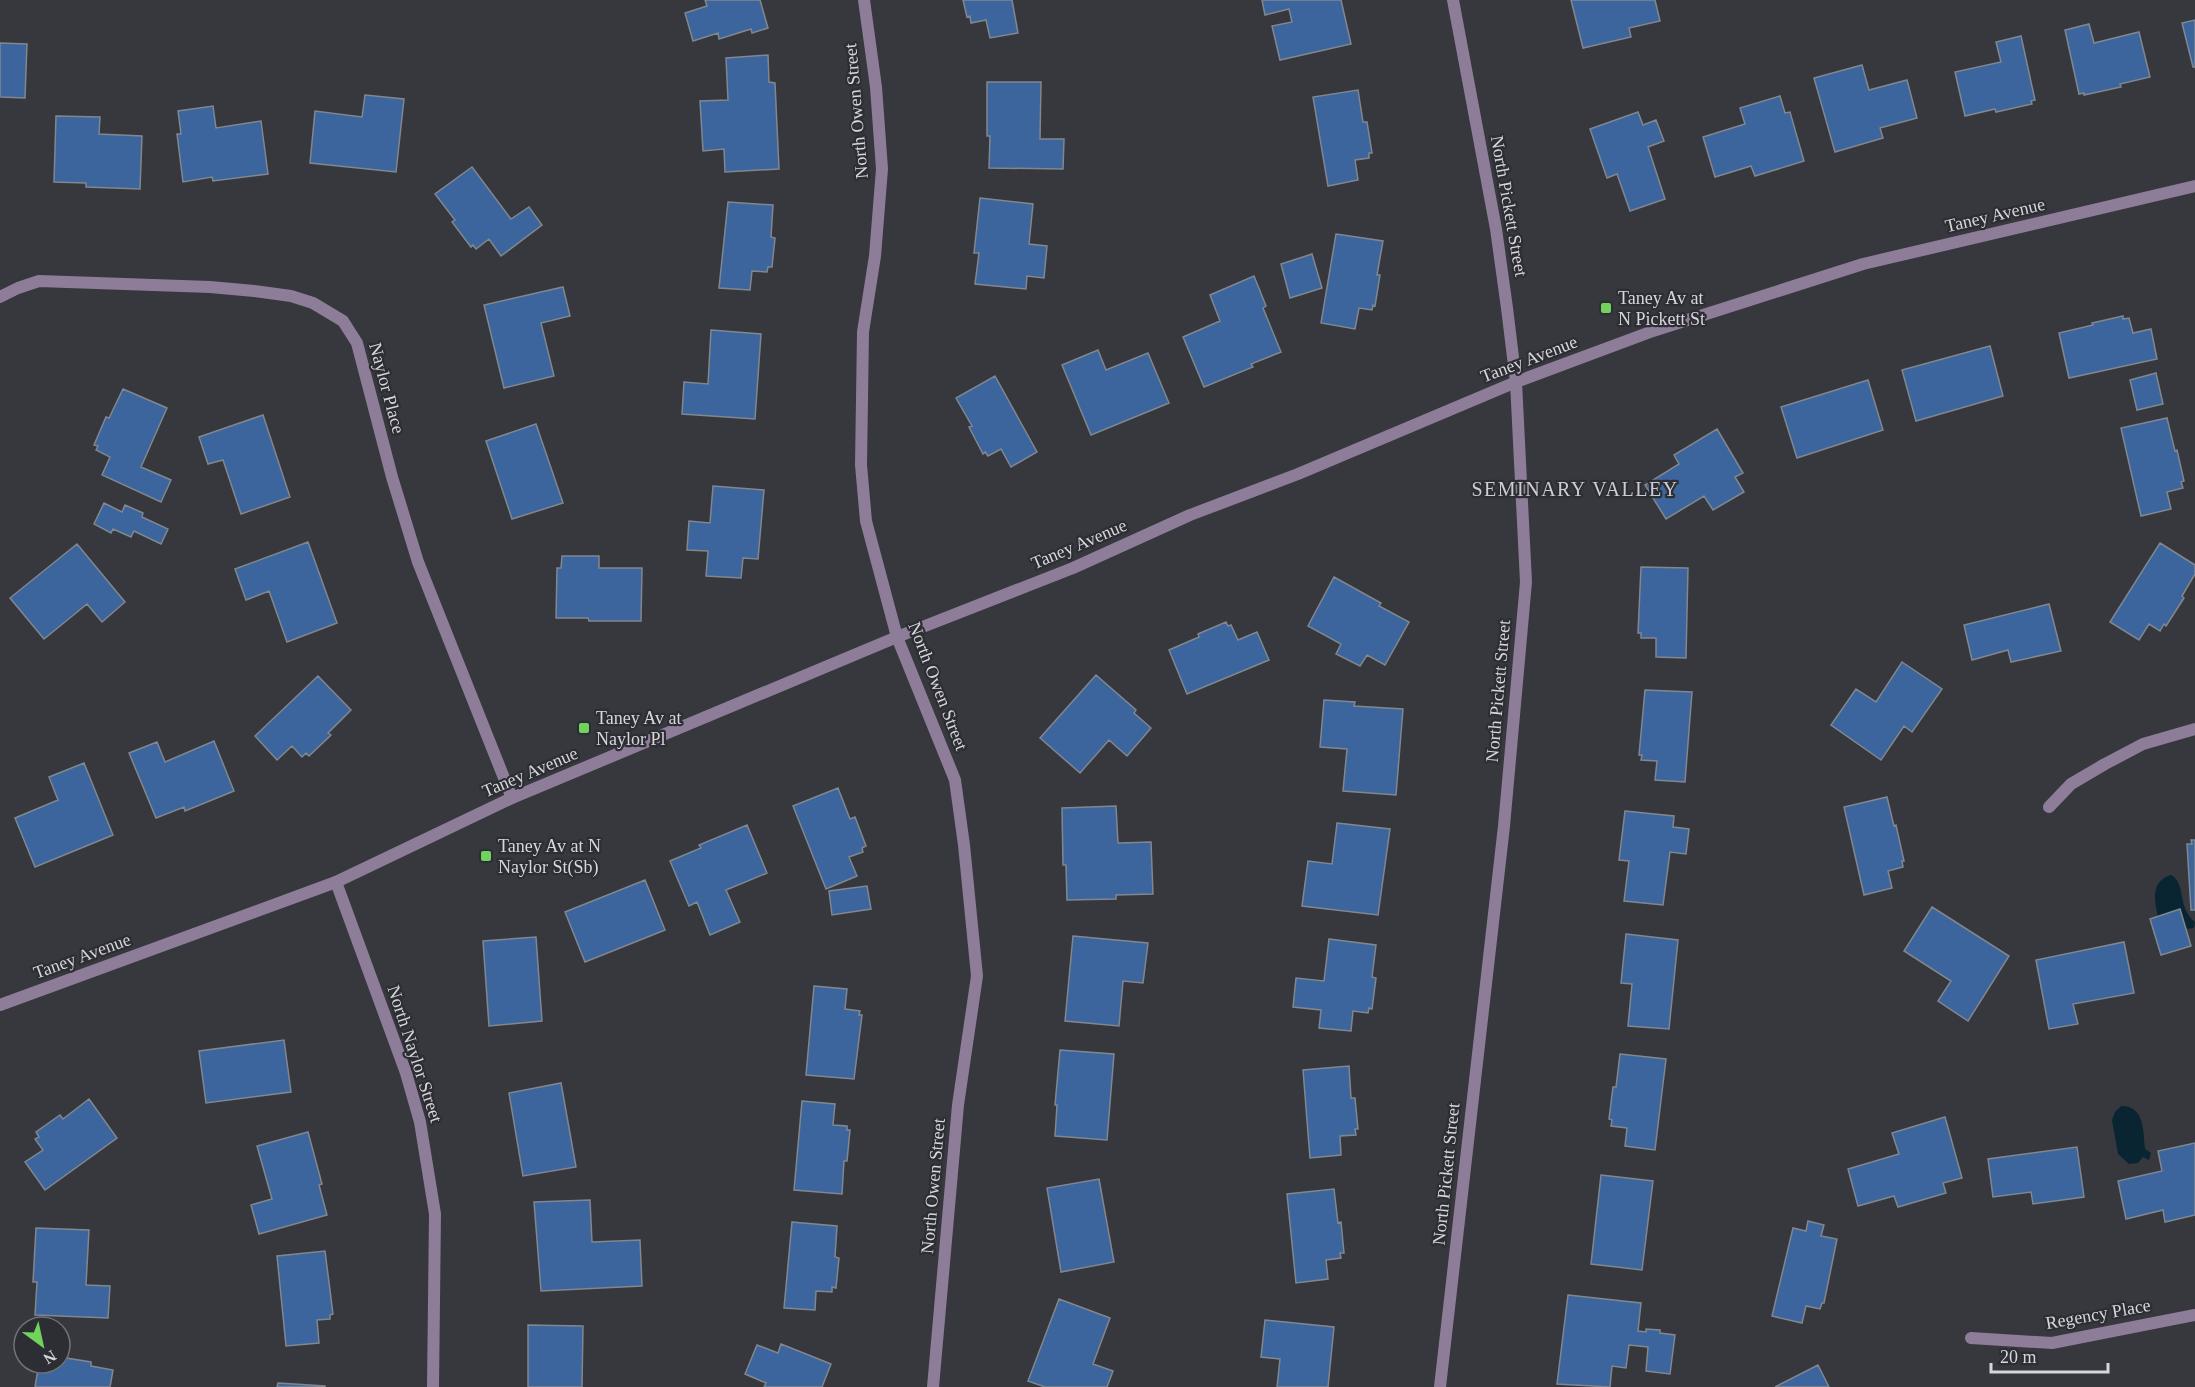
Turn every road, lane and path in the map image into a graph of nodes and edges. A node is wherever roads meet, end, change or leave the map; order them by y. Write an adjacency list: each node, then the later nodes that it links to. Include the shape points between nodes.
1 (864, 0): 6 (street, North Owen Street, via 882,169 864,332 861,465 866,521)
2 (1453, 0): 5 (street, North Pickett Street, via 1496,229)
3 (2195, 186): 5 (street, Taney Avenue, via 1863,264 1653,331)
4 (0, 297): 8 (street, Naylor Place, via 39,281 210,287 291,296 313,303 343,321 357,343 418,562)
5 (1516, 382): 6 (street, Taney Avenue, via 1190,515 1073,568); 16 (street, North Pickett Street, via 1526,582 1504,826)
6 (897, 637): 8 (street, Taney Avenue); 15 (street, North Owen Street, via 955,780 977,976 958,1105)
7 (2195, 729): 9 (street, via 2143,744 2114,759 2071,784)
8 (512, 798): 10 (street, Taney Avenue)
9 (2049, 807)
10 (336, 882): 11 (street, Taney Avenue); 14 (street, North Naylor Street, via 420,1122 435,1214)
11 (0, 1005)
12 (2195, 1315): 13 (street, Regency Place, via 2052,1343)
13 (1971, 1338)
14 (433, 1387)
15 (933, 1387)
16 (1440, 1387)

